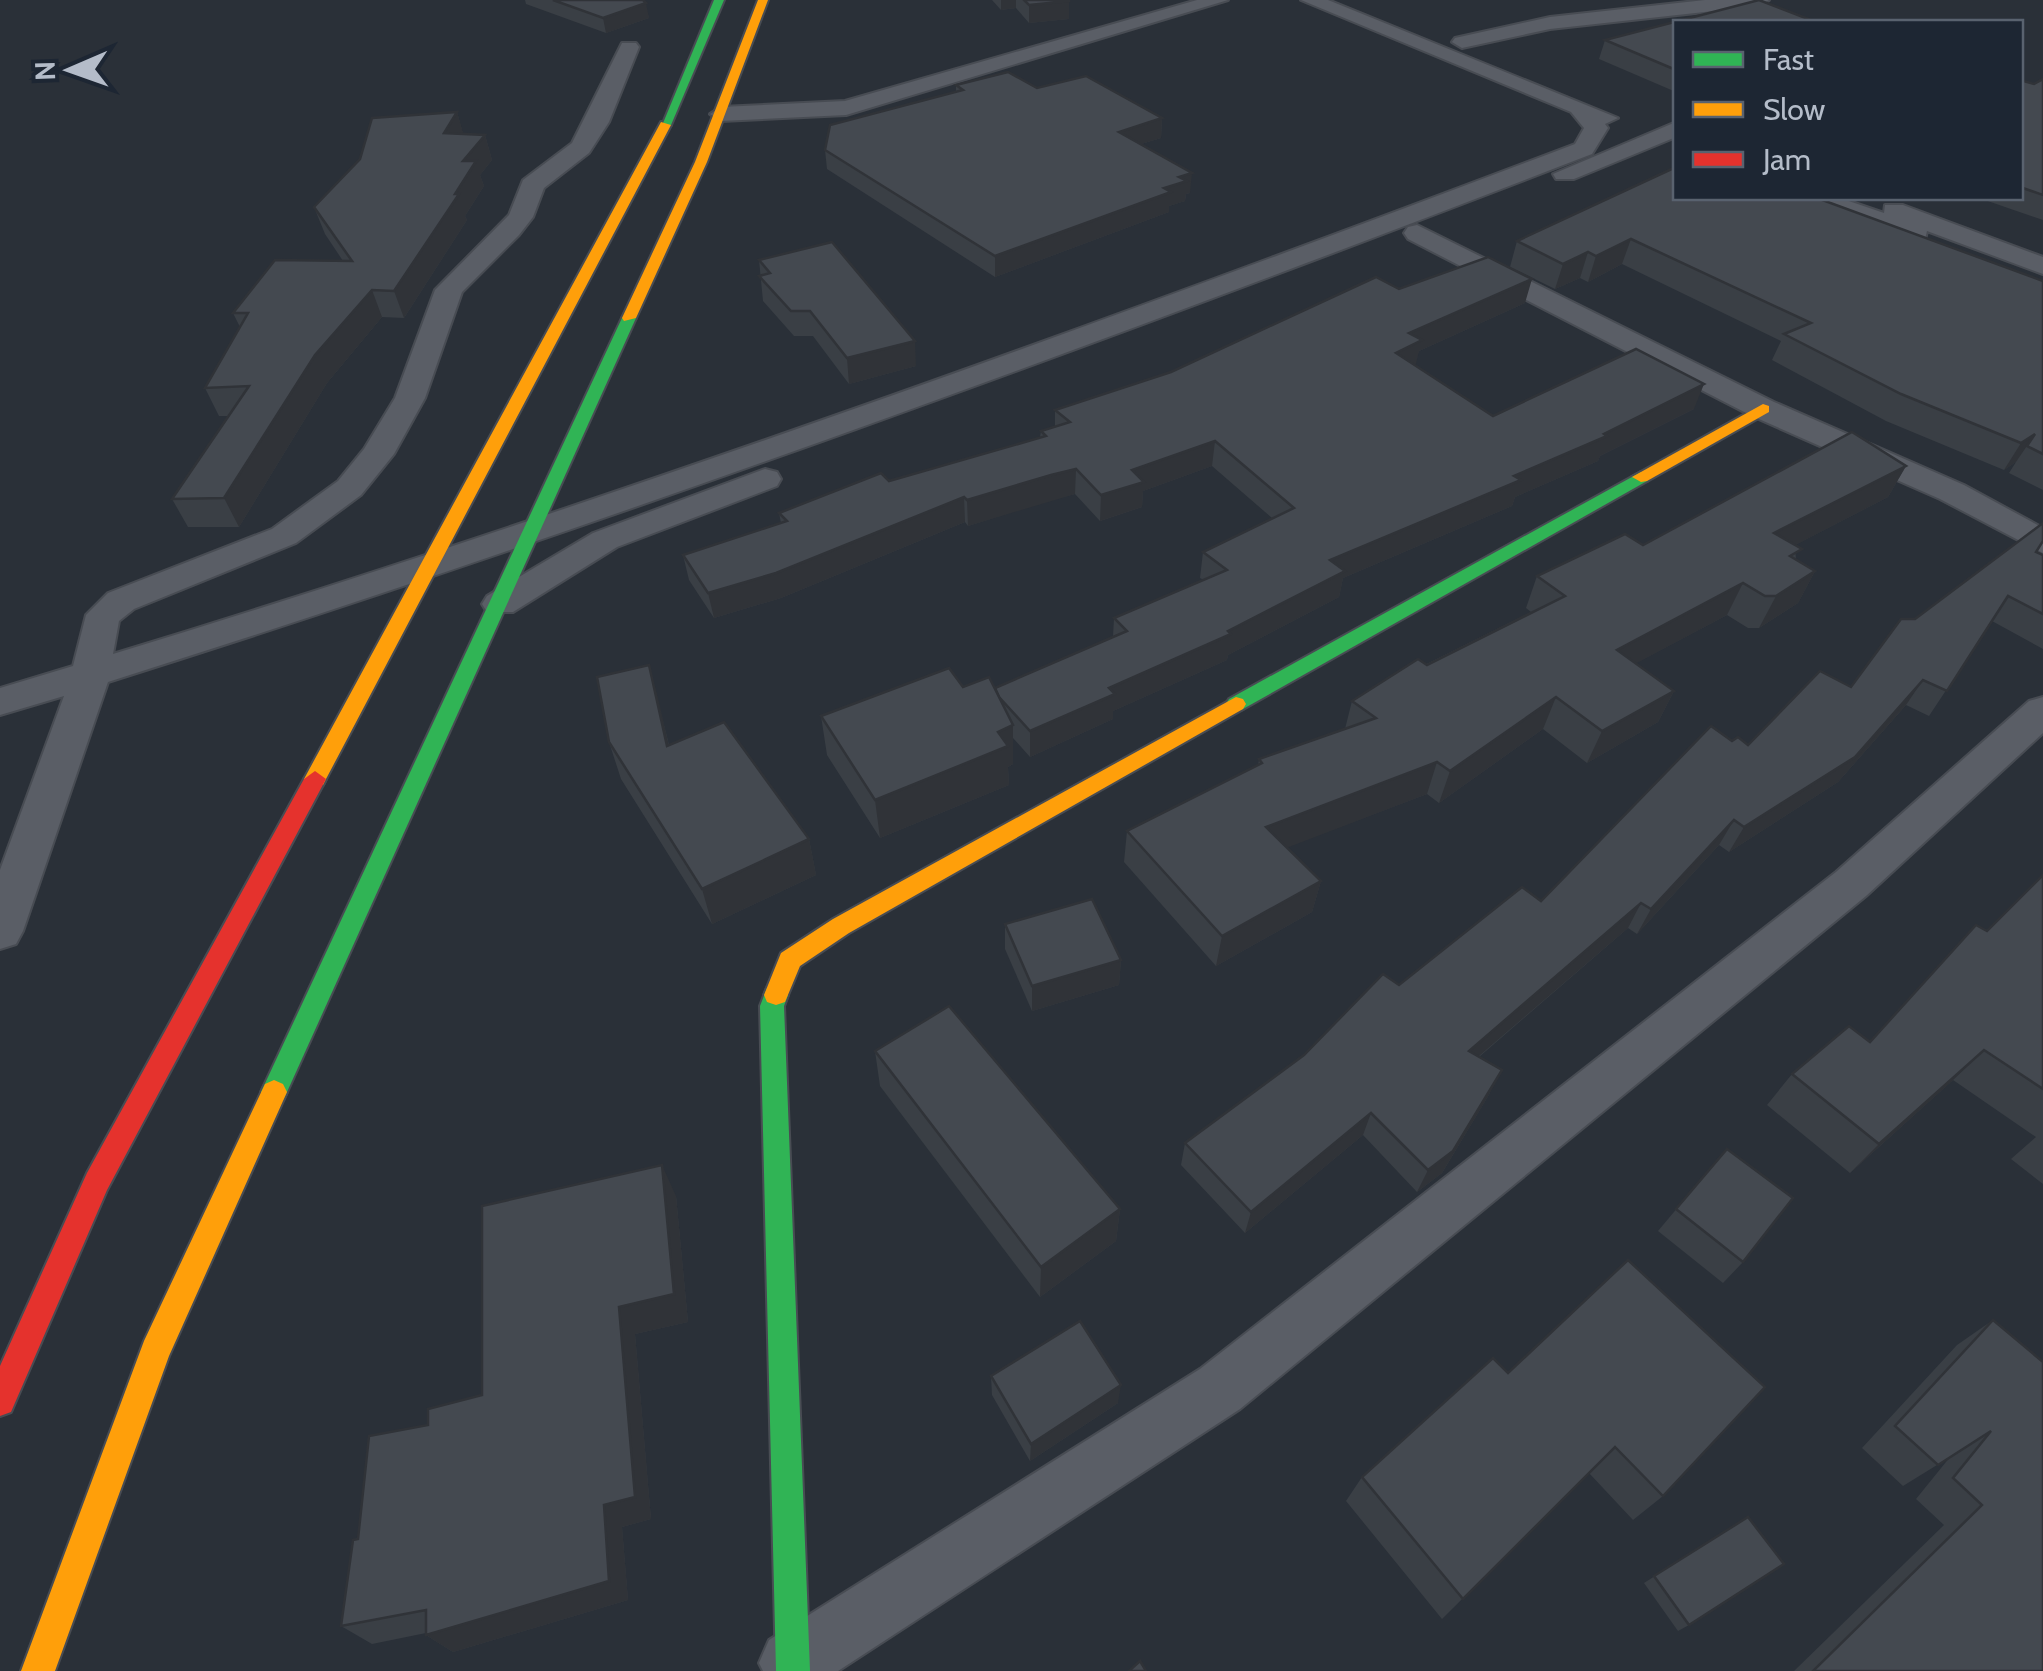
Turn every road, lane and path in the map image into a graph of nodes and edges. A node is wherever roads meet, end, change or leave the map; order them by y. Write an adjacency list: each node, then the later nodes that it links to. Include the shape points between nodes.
1 (718, 0): 20 (main road, via 656,147)
2 (763, 0): 10 (main road)
3 (1218, 0): 10 (street, via 846,108)
4 (1310, 0): 9 (street)
5 (1343, 0): 7 (street)
6 (1759, 0): 7 (street, via 1550,23)
7 (1462, 42): 11 (street)
8 (630, 47): 22 (street, via 581,148 532,185 514,226 446,294 428,358 371,469 343,498 292,532 122,600 98,628)
9 (1580, 108): 11 (street); 18 (street, via 1596,128 1584,148 1162,312)
10 (721, 114): 18 (main road)
11 (1657, 126): 14 (street)
12 (1823, 200): 16 (street)
13 (1865, 200): 15 (street)
14 (1418, 233): 17 (street); 21 (street, via 605,540)
15 (2043, 266)
16 (2043, 282)
17 (1763, 409): 19 (street, via 1952,492); 27 (main road, via 790,960 772,1006)
18 (534, 530): 20 (street); 21 (main road)
19 (2043, 542)
20 (430, 565): 22 (street); 26 (main road, via 96,1182)
21 (500, 604): 28 (main road, via 154,1352)
22 (90, 675): 23 (street); 25 (street)
23 (0, 702)
24 (2043, 712): 27 (street, via 1850,884 1220,1389)
25 (0, 931)
26 (0, 1401)
27 (792, 1667)
28 (38, 1671)

